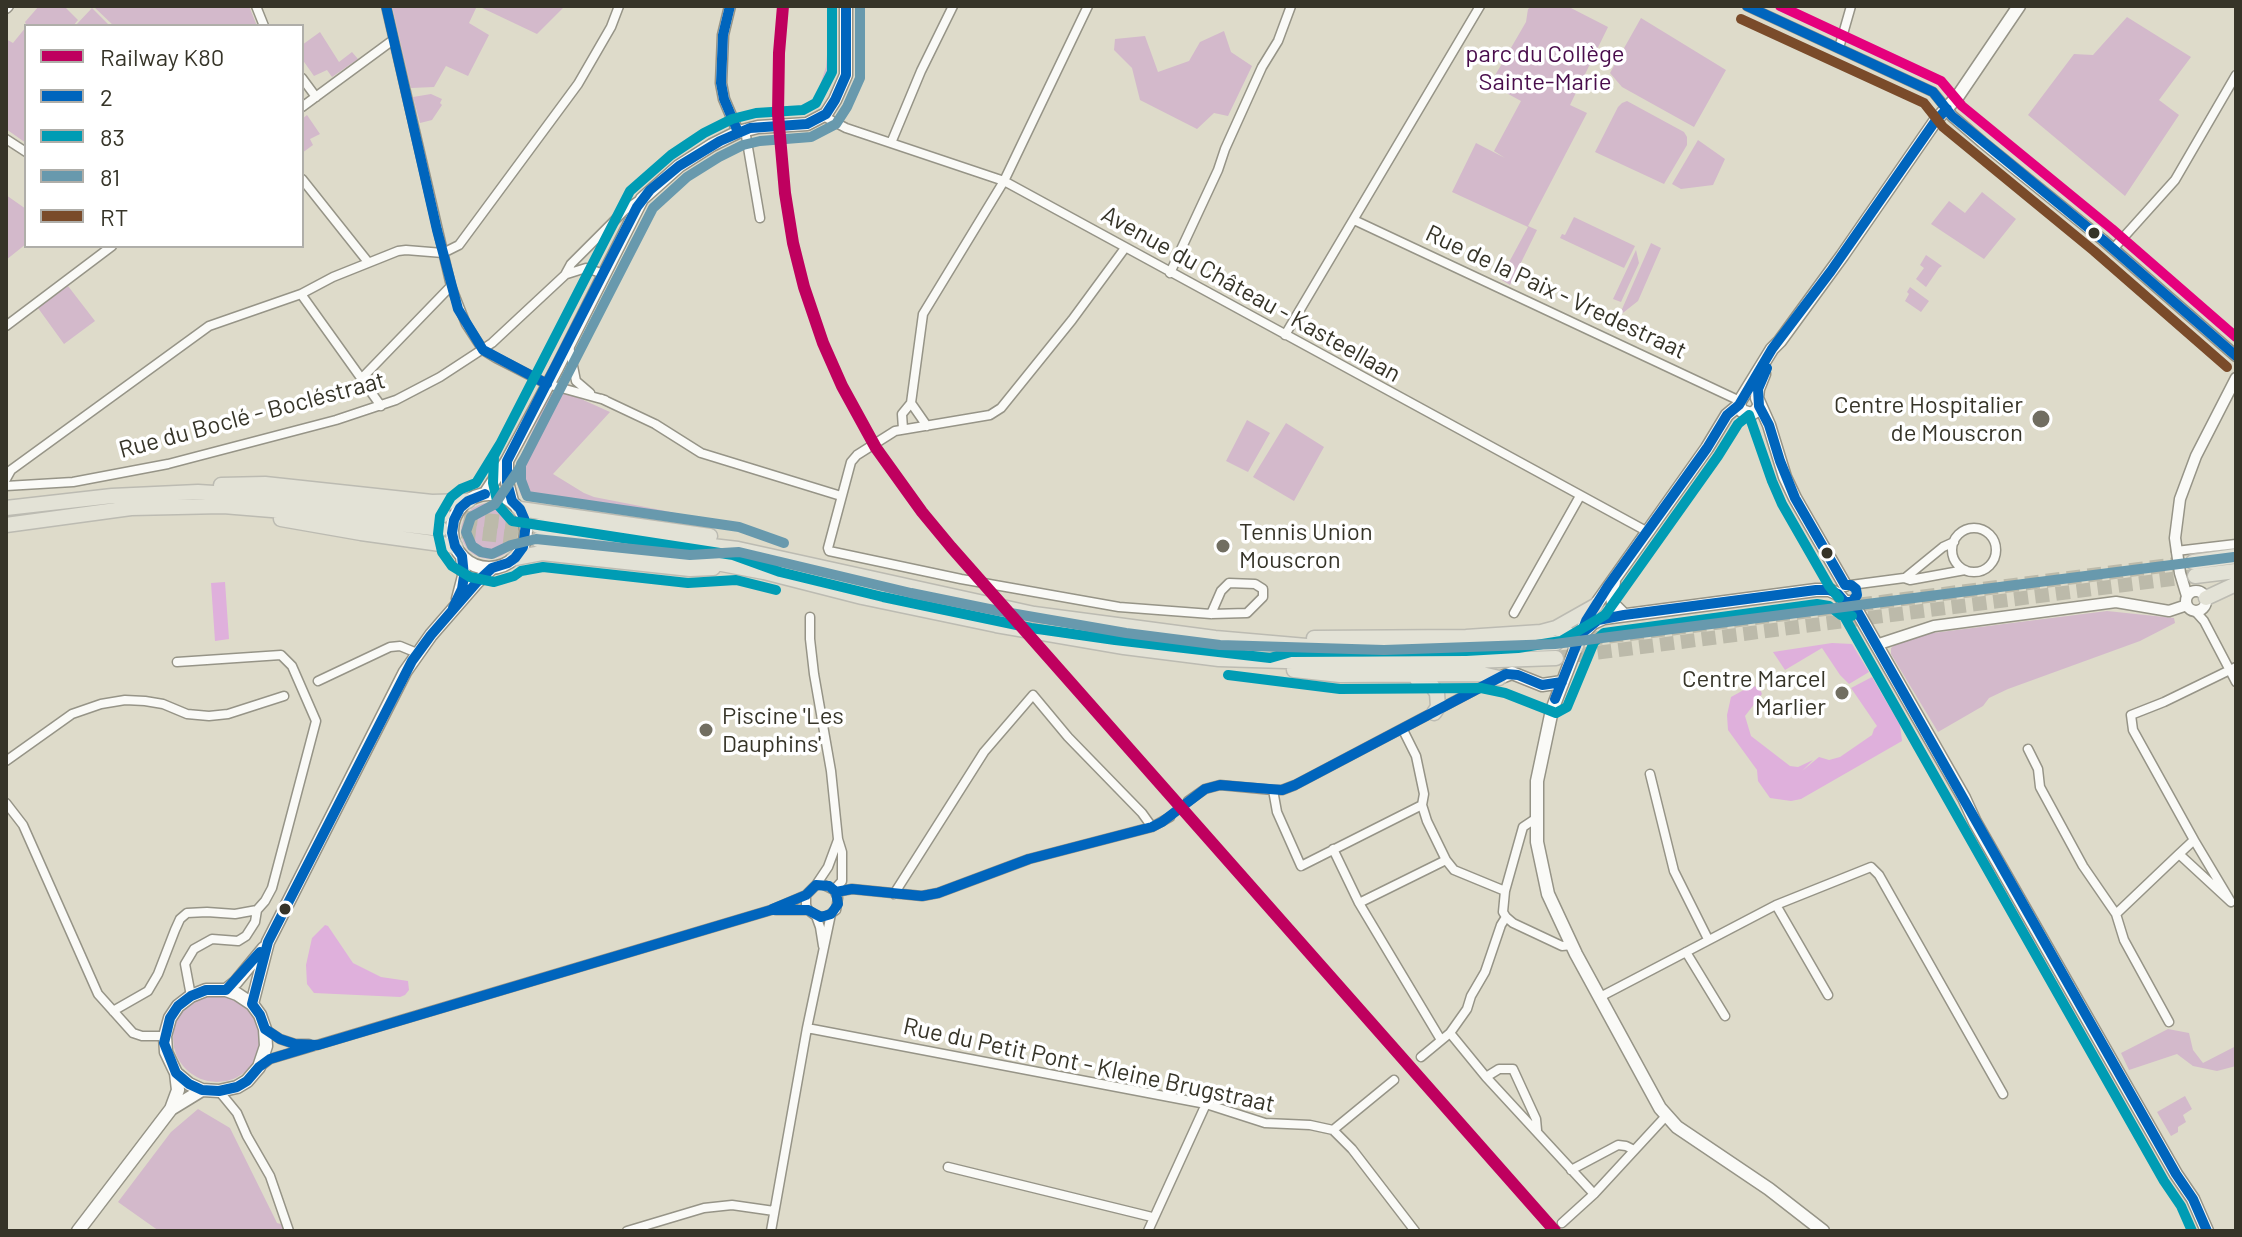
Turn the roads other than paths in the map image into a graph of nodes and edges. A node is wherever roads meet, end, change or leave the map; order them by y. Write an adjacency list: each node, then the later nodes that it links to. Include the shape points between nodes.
1 (386, 6): 12 (street)
2 (619, 6): 32 (street, via 578,84 465,239)
3 (730, 6): 20 (street, via 721,77 724,99)
4 (846, 6): 19 (main road, via 846,75)
5 (953, 6): 22 (street)
6 (1088, 6): 24 (street)
7 (1291, 6): 34 (street)
8 (1480, 6): 28 (street)
9 (1747, 6): 13 (street)
10 (1851, 6): 13 (street)
11 (2019, 6): 18 (main road)
12 (393, 40): 16 (street); 32 (street)
13 (1839, 48): 18 (street, via 1933,92)
14 (2236, 75): 31 (street, via 2175,180)
15 (304, 81): 16 (street)
16 (316, 97): 17 (street)
17 (304, 106)
18 (1947, 109): 31 (street); 48 (main road, via 1772,349)
19 (823, 116): 20 (main road, Rue du Boclé - Bocléstraat, via 807,124); 22 (street, Avenue du Château - Kasteellaan)
20 (742, 131): 26 (main road, Rue du Boclé - Bocléstraat, via 679,166); 27 (street)
21 (6, 139): 23 (street)
22 (891, 143): 24 (street, Avenue du Château - Kasteellaan)
23 (24, 151)
24 (1004, 181): 30 (street, Avenue du Château - Kasteellaan); 49 (street, via 923,314)
25 (304, 182): 33 (street)
26 (642, 199): 35 (main road); 36 (street, Rue du Boclé - Bocléstraat, via 625,210)
27 (760, 218)
28 (1354, 220): 40 (street); 48 (street, Rue de la Paix - Vredestraat)
29 (109, 248): 39 (street)
30 (1125, 248): 34 (street, Avenue du Château - Kasteellaan); 51 (street, via 1001,408 990,415)
31 (2113, 249): 43 (street)
32 (443, 253): 33 (street, via 402,250); 37 (street)
33 (368, 262): 38 (street)
34 (1170, 273): 40 (street, Avenue du Château - Kasteellaan)
35 (604, 274): 36 (street, via 586,268); 41 (main road)
36 (565, 275): 42 (street, Rue du Boclé - Bocléstraat)
37 (451, 286): 42 (street); 45 (street)
38 (301, 294): 45 (street); 54 (street, via 209,326 11,470)
39 (6, 326)
40 (1285, 335): 59 (street, Avenue du Château - Kasteellaan)
41 (568, 345): 46 (main road); 47 (street, via 576,381)
42 (483, 350): 46 (street); 50 (street, Rue du Boclé - Bocléstraat)
43 (2236, 356)
44 (2236, 378): 69 (street, via 2186,480 2176,514)
45 (361, 379): 50 (street)
46 (547, 384): 47 (street); 53 (main road)
47 (605, 400): 58 (street, via 701,453)
48 (1748, 401): 65 (main road, via 1727,415); 71 (main road, via 1769,425 1782,469)
49 (911, 403): 51 (street); 52 (street, via 902,414)
50 (381, 406): 55 (street, Rue du Boclé - Bocléstraat, via 168,464 73,482)
51 (927, 426): 52 (street)
52 (903, 429): 58 (street, via 854,458)
53 (507, 461): 57 (main road); 61 (main road, via 507,482)
54 (6, 479)
55 (6, 486)
56 (163, 493): 60 (highway, via 265,484 432,502); 62 (highway); 63 (highway, via 232,493 442,522)
57 (485, 494): 60 (main road); 61 (main road, via 504,496)
58 (841, 496): 89 (street, via 829,551 1101,605)
59 (1580, 496): 65 (street, Avenue du Château - Kasteellaan); 88 (street)
60 (468, 501): 68 (main road, via 454,520 452,533)
61 (516, 505): 72 (main road, via 526,534); 73 (highway, via 737,541)
62 (6, 508)
63 (255, 508): 64 (highway, via 131,508); 68 (highway, via 280,519)
64 (6, 525)
65 (1648, 532): 81 (main road)
66 (1954, 542): 75 (street); 77 (street, via 1954,559); 77 (street, via 1963,531 1975,528 1994,541 1990,564 1980,571)
67 (2236, 544): 69 (street)
68 (459, 551): 76 (main road, via 476,565); 87 (main road, via 464,576)
69 (2176, 551): 85 (street)
70 (2236, 556): 85 (highway)
71 (1828, 557): 83 (main road, via 1829,576); 84 (main road)
72 (515, 558): 74 (highway, via 542,553 690,569); 76 (main road)
73 (783, 558): 74 (highway, via 697,543 538,533); 93 (highway, via 1034,614 1270,644 1289,638 1541,632)
74 (737, 566): 96 (highway, via 996,625)
75 (1920, 567): 79 (street); 80 (street)
76 (492, 568): 87 (main road)
77 (1965, 570): 80 (street)
78 (2236, 571): 85 (highway)
79 (1904, 578): 80 (street); 84 (street)
80 (1922, 578)
81 (1615, 579): 86 (main road); 90 (main road, via 1611,599)
82 (2236, 584): 85 (highway)
83 (1816, 590): 84 (main road); 90 (main road)
84 (1848, 592): 94 (main road)
85 (2194, 592): 94 (street, via 2177,610 2116,602 1934,626); 98 (street, via 2204,621)
86 (1595, 606): 92 (main road); 93 (highway)
87 (452, 609): 95 (main road)
88 (1514, 613)
89 (1211, 614): 89 (street, via 1247,613 1263,597 1263,589 1229,583)
90 (1624, 615): 92 (main road, via 1598,620)
91 (810, 617): 118 (street)
92 (1579, 640): 93 (highway, via 1567,633); 102 (main road)
93 (1556, 643): 96 (highway, via 1384,664)
94 (1876, 645): 187 (main road)
95 (417, 653): 101 (street, via 390,647); 140 (main road)
96 (1219, 659): 99 (highway, via 1340,675)
97 (177, 662): 131 (street, via 281,655 292,666 316,721 272,888)
98 (2233, 669): 103 (street); 119 (street, via 2131,715 2133,730)
99 (1405, 676): 100 (highway); 106 (highway, via 1432,686 1437,693)
100 (1499, 678): 102 (main road, via 1512,673 1542,685); 105 (main road); 106 (street)
101 (318, 681)
102 (1562, 682): 105 (main road)
103 (2236, 682)
104 (284, 696): 109 (street, via 209,716 145,701 101,704 72,714)
105 (1555, 699): 116 (main road, via 1537,781)
106 (1434, 713): 107 (street)
107 (1403, 730): 111 (street, via 1295,785); 114 (street, via 1416,756)
108 (2028, 749): 136 (street, via 2040,787)
109 (6, 761)
110 (1650, 774): 139 (street, via 1674,871)
111 (1273, 790): 112 (street, via 1220,785); 120 (street, via 1301,866)
112 (1188, 801)
113 (6, 803): 149 (street, via 23,825 98,994)
114 (1422, 805): 120 (street); 122 (street)
115 (1170, 817): 117 (street)
116 (1535, 819): 125 (street, via 1523,827); 141 (main road, via 1542,874)
117 (1152, 827): 126 (street, via 1029,859 938,893); 126 (street, via 1033,695 984,752)
118 (838, 839): 123 (street); 124 (street, via 842,881)
119 (2194, 840): 121 (street); 128 (street)
120 (1333, 849): 129 (street)
121 (2179, 854): 128 (street); 136 (street)
122 (1446, 860): 125 (street, via 1454,870); 129 (street)
123 (816, 885): 124 (street); 127 (street)
124 (835, 891): 126 (street); 135 (street, via 838,904)
125 (1505, 891): 138 (street)
126 (894, 894)
127 (806, 895): 132 (street); 133 (street)
128 (2231, 902): 134 (street)
129 (1359, 903): 156 (street)
130 (1776, 905): 139 (street); 145 (street); 166 (street, via 1871,867)
131 (257, 910): 146 (street, via 255,922 238,941 212,939 194,949 185,964); 149 (street, via 187,913 148,991)
132 (771, 910): 133 (street); 157 (street)
133 (808, 910): 137 (street)
134 (2236, 912)
135 (831, 914): 137 (street); 142 (street)
136 (2116, 914): 151 (street, via 2124,940)
137 (816, 916): 142 (street)
138 (1506, 917): 141 (street, via 1562,946); 154 (street, via 1485,972)
139 (1708, 939): 143 (street)
140 (268, 942): 144 (main road); 148 (main road)
141 (1572, 945): 147 (main road)
142 (823, 951): 152 (street)
143 (1686, 952): 147 (street); 150 (street)
144 (226, 990): 146 (main road); 148 (main road)
145 (1828, 995)
146 (191, 996): 155 (main road, via 170,1018)
147 (1600, 997): 170 (main road)
148 (252, 1004): 153 (main road)
149 (113, 1011): 155 (street, via 133,1033)
150 (1725, 1016)
151 (2169, 1022)
152 (807, 1028): 167 (street, Rue du Petit Pont - Kleine Brugstraat); 177 (street)
153 (265, 1029): 157 (street, via 295,1044); 159 (main road)
154 (1450, 1033): 156 (street); 161 (street)
155 (165, 1036): 160 (main road)
156 (1441, 1040): 158 (street)
157 (318, 1045): 159 (street)
158 (1421, 1057)
159 (259, 1067): 163 (main road)
160 (176, 1073): 164 (main road); 168 (main road, via 178,1090)
161 (1486, 1077): 172 (street); 172 (street, via 1513,1069)
162 (1394, 1080): 171 (street)
163 (237, 1087): 165 (main road); 169 (street)
164 (202, 1090): 165 (main road); 168 (main road)
165 (219, 1091): 169 (street)
166 (2003, 1094)
167 (1206, 1104): 171 (street, Rue du Petit Pont - Kleine Brugstraat, via 1265,1123); 178 (street)
168 (171, 1109): 180 (main road)
169 (237, 1113): 181 (street, via 270,1176)
170 (1666, 1116): 173 (street); 186 (main road)
171 (1333, 1130): 185 (street)
172 (1537, 1132): 175 (street)
173 (1634, 1150): 175 (street, via 1618,1145); 176 (street)
174 (948, 1167): 178 (street)
175 (1571, 1170): 176 (street)
176 (1594, 1194): 179 (street)
177 (774, 1211): 182 (street, via 732,1205 704,1208); 183 (street)
178 (1152, 1217): 184 (street)
179 (1562, 1223)
180 (78, 1231)
181 (289, 1231)
182 (627, 1231)
183 (771, 1231)
184 (1148, 1231)
185 (1415, 1231)
186 (1823, 1231)
187 (2207, 1231)

